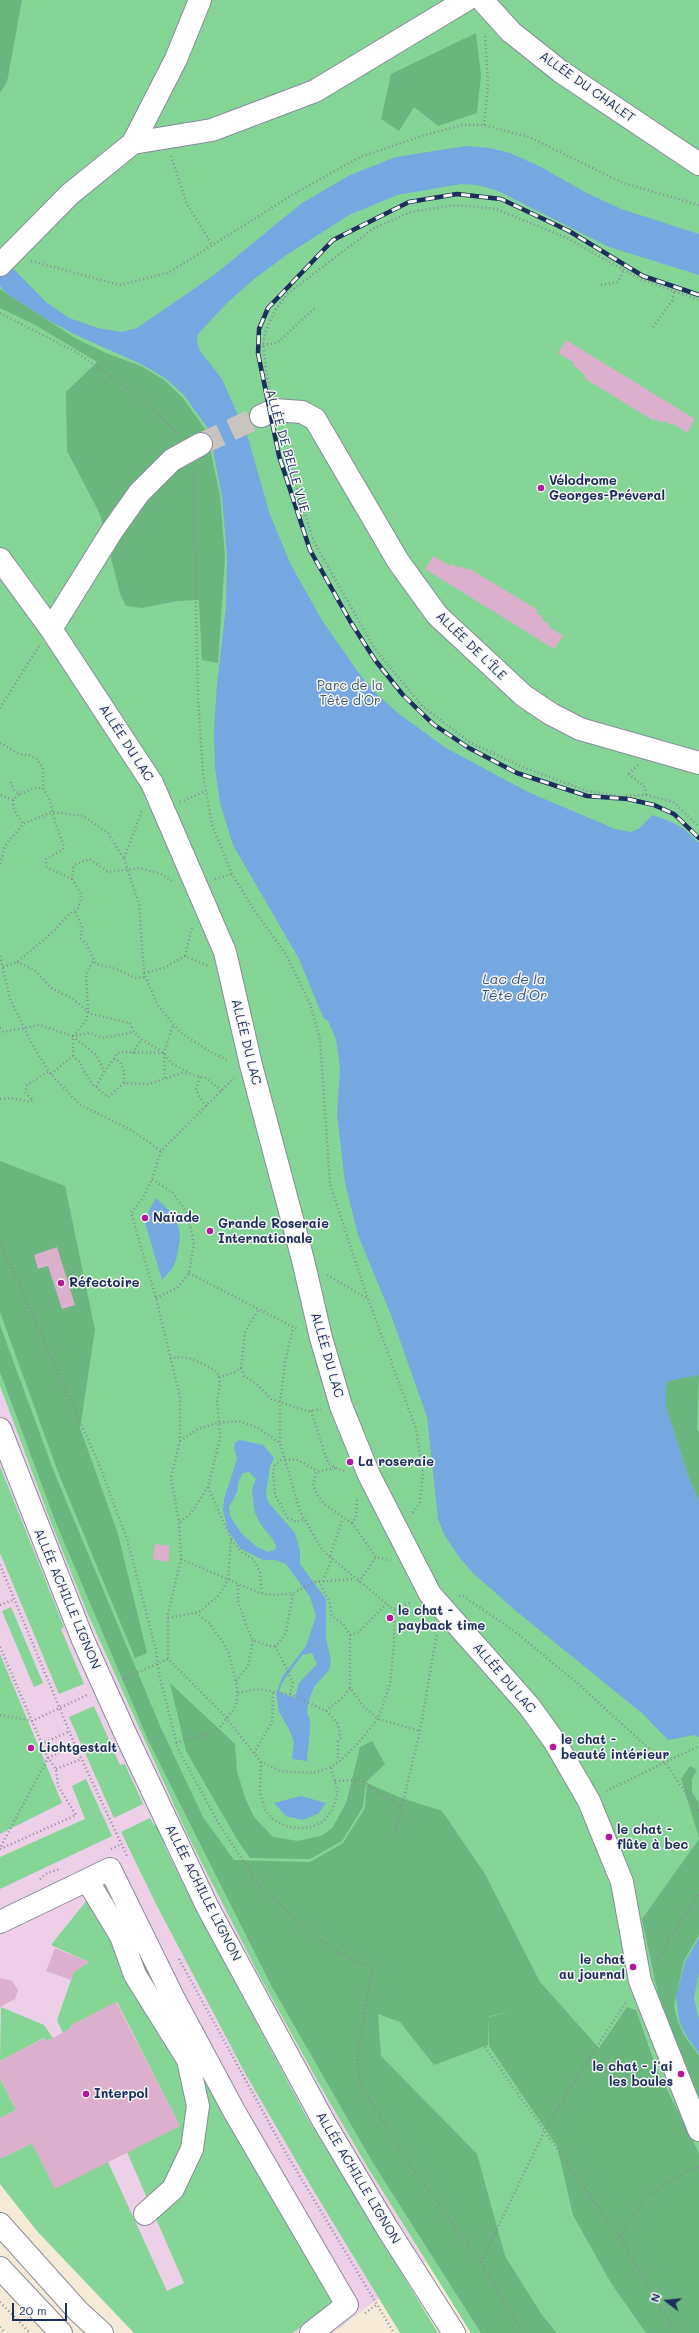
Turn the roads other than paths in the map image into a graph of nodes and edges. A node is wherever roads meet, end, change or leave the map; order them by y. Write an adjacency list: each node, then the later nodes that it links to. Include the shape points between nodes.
1 (200, 0): 4 (street, via 176,59)
2 (466, 0): 4 (street, via 315,91 212,130)
3 (482, 0): 5 (street, ALLÉE DU CHALET, via 511,32 560,71)
4 (133, 144): 6 (street, via 70,194)
5 (699, 164)
6 (6, 259)
7 (267, 413): 11 (street, ALLÉE DE L'ÎLE, via 302,412 315,419 398,561 437,615 524,696 580,729)
8 (196, 446): 10 (street, via 172,460 139,493 112,531)
9 (0, 560): 10 (street, ALLÉE DU LAC)
10 (51, 629): 15 (street, ALLÉE DU LAC, via 152,783 225,952 247,1066 303,1260 321,1338 340,1400 371,1479 413,1562 437,1602 529,1706 555,1742 589,1801 622,1882 640,1981)
11 (699, 763)
12 (0, 1429): 22 (street, ALLÉE ACHILLE LIGNON, via 83,1640 207,1906 324,2122)
13 (87, 1880): 14 (street); 16 (street, via 122,1936 134,1975 188,2060 198,2106 192,2149 173,2189); 21 (street, via 110,1869 175,2001 234,2111 347,2305)
14 (0, 1922)
15 (699, 2130)
16 (144, 2214)
17 (0, 2224): 20 (street, via 78,2311)
18 (0, 2268): 19 (street)
19 (60, 2333)
20 (102, 2333)
21 (311, 2333)
22 (454, 2333)

